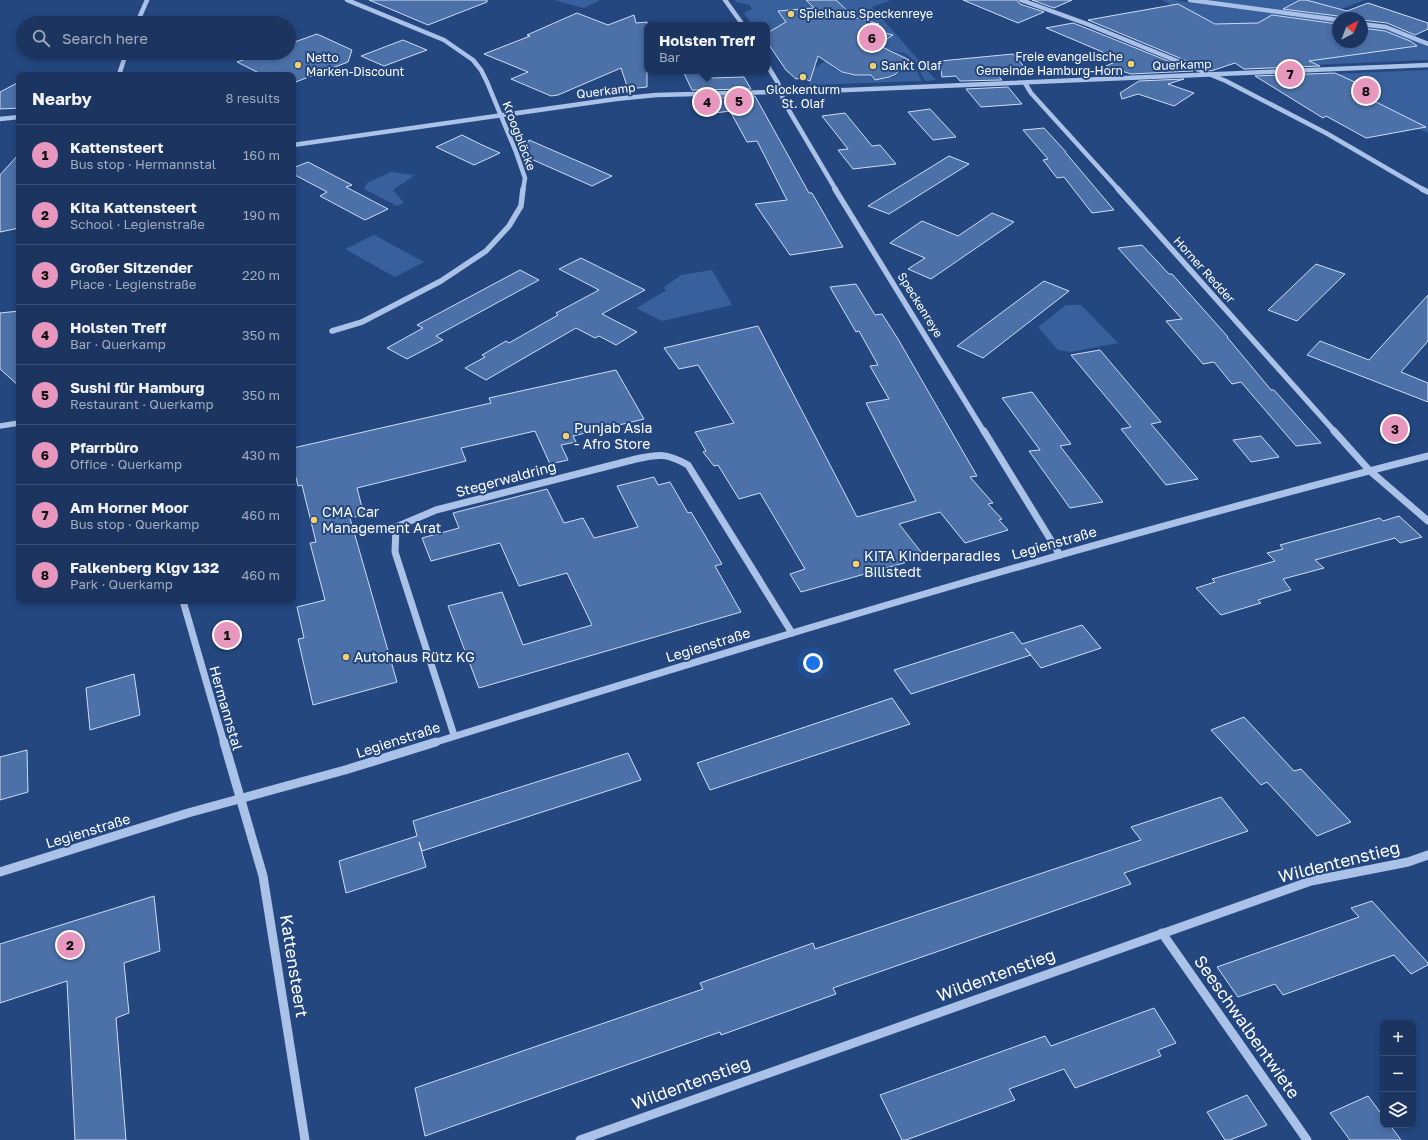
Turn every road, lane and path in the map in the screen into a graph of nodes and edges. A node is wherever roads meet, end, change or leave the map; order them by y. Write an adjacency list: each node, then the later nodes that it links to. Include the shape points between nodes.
1 (147, 0): 6 (street)
2 (347, 0): 20 (street, Kroogblöcke, via 456,47 481,70)
3 (725, 0): 9 (street)
4 (1021, 0): 17 (street, via 1087,24)
5 (1190, 0): 7 (street)
6 (140, 16)
7 (1332, 19)
8 (1368, 21): 11 (street)
9 (741, 22)
10 (1368, 25): 11 (street)
11 (1386, 27): 12 (street)
12 (1428, 44)
13 (123, 60): 16 (street)
14 (1428, 65): 17 (street, Querkamp)
15 (770, 70): 19 (street, Speckenreye)
16 (119, 72)
17 (1207, 74): 18 (street, Querkamp); 24 (street, via 1226,81 1326,133)
18 (1025, 83): 19 (street, Querkamp); 29 (street, Horner Redder, via 1031,93)
19 (781, 91): 20 (street, Querkamp, via 632,97); 31 (street, Speckenreye, via 784,102 857,225)
20 (501, 115): 23 (street, Querkamp); 25 (street, Kroogblöcke, via 525,178 521,206 509,226 486,251 441,281 362,322)
21 (16, 118): 22 (street)
22 (0, 119)
23 (296, 145)
24 (1428, 192)
25 (332, 331)
26 (16, 423): 27 (street)
27 (0, 426)
28 (1428, 456): 29 (street, Legienstraße)
29 (1369, 470): 30 (street, Horner Redder); 31 (street, Legienstraße)
30 (1428, 521)
31 (1060, 554): 33 (street, Legienstraße)
32 (184, 604): 35 (street, Hermannstal)
33 (792, 633): 34 (street, Legienstraße); 34 (street, Stegerwaldring, via 688,465 672,455 657,454 636,458 436,510 396,527 396,552)
34 (454, 735): 35 (street, Legienstraße, via 345,770)
35 (241, 798): 37 (street, Legienstraße); 39 (street, Kattensteert, via 263,876)
36 (1428, 855): 38 (street, Wildentenstieg, via 1408,862 1311,881)
37 (0, 872)
38 (1162, 932): 40 (street, Wildentenstieg); 41 (street, Seeschwalbentwiete)
39 (305, 1140)
40 (580, 1140)
41 (1307, 1140)

